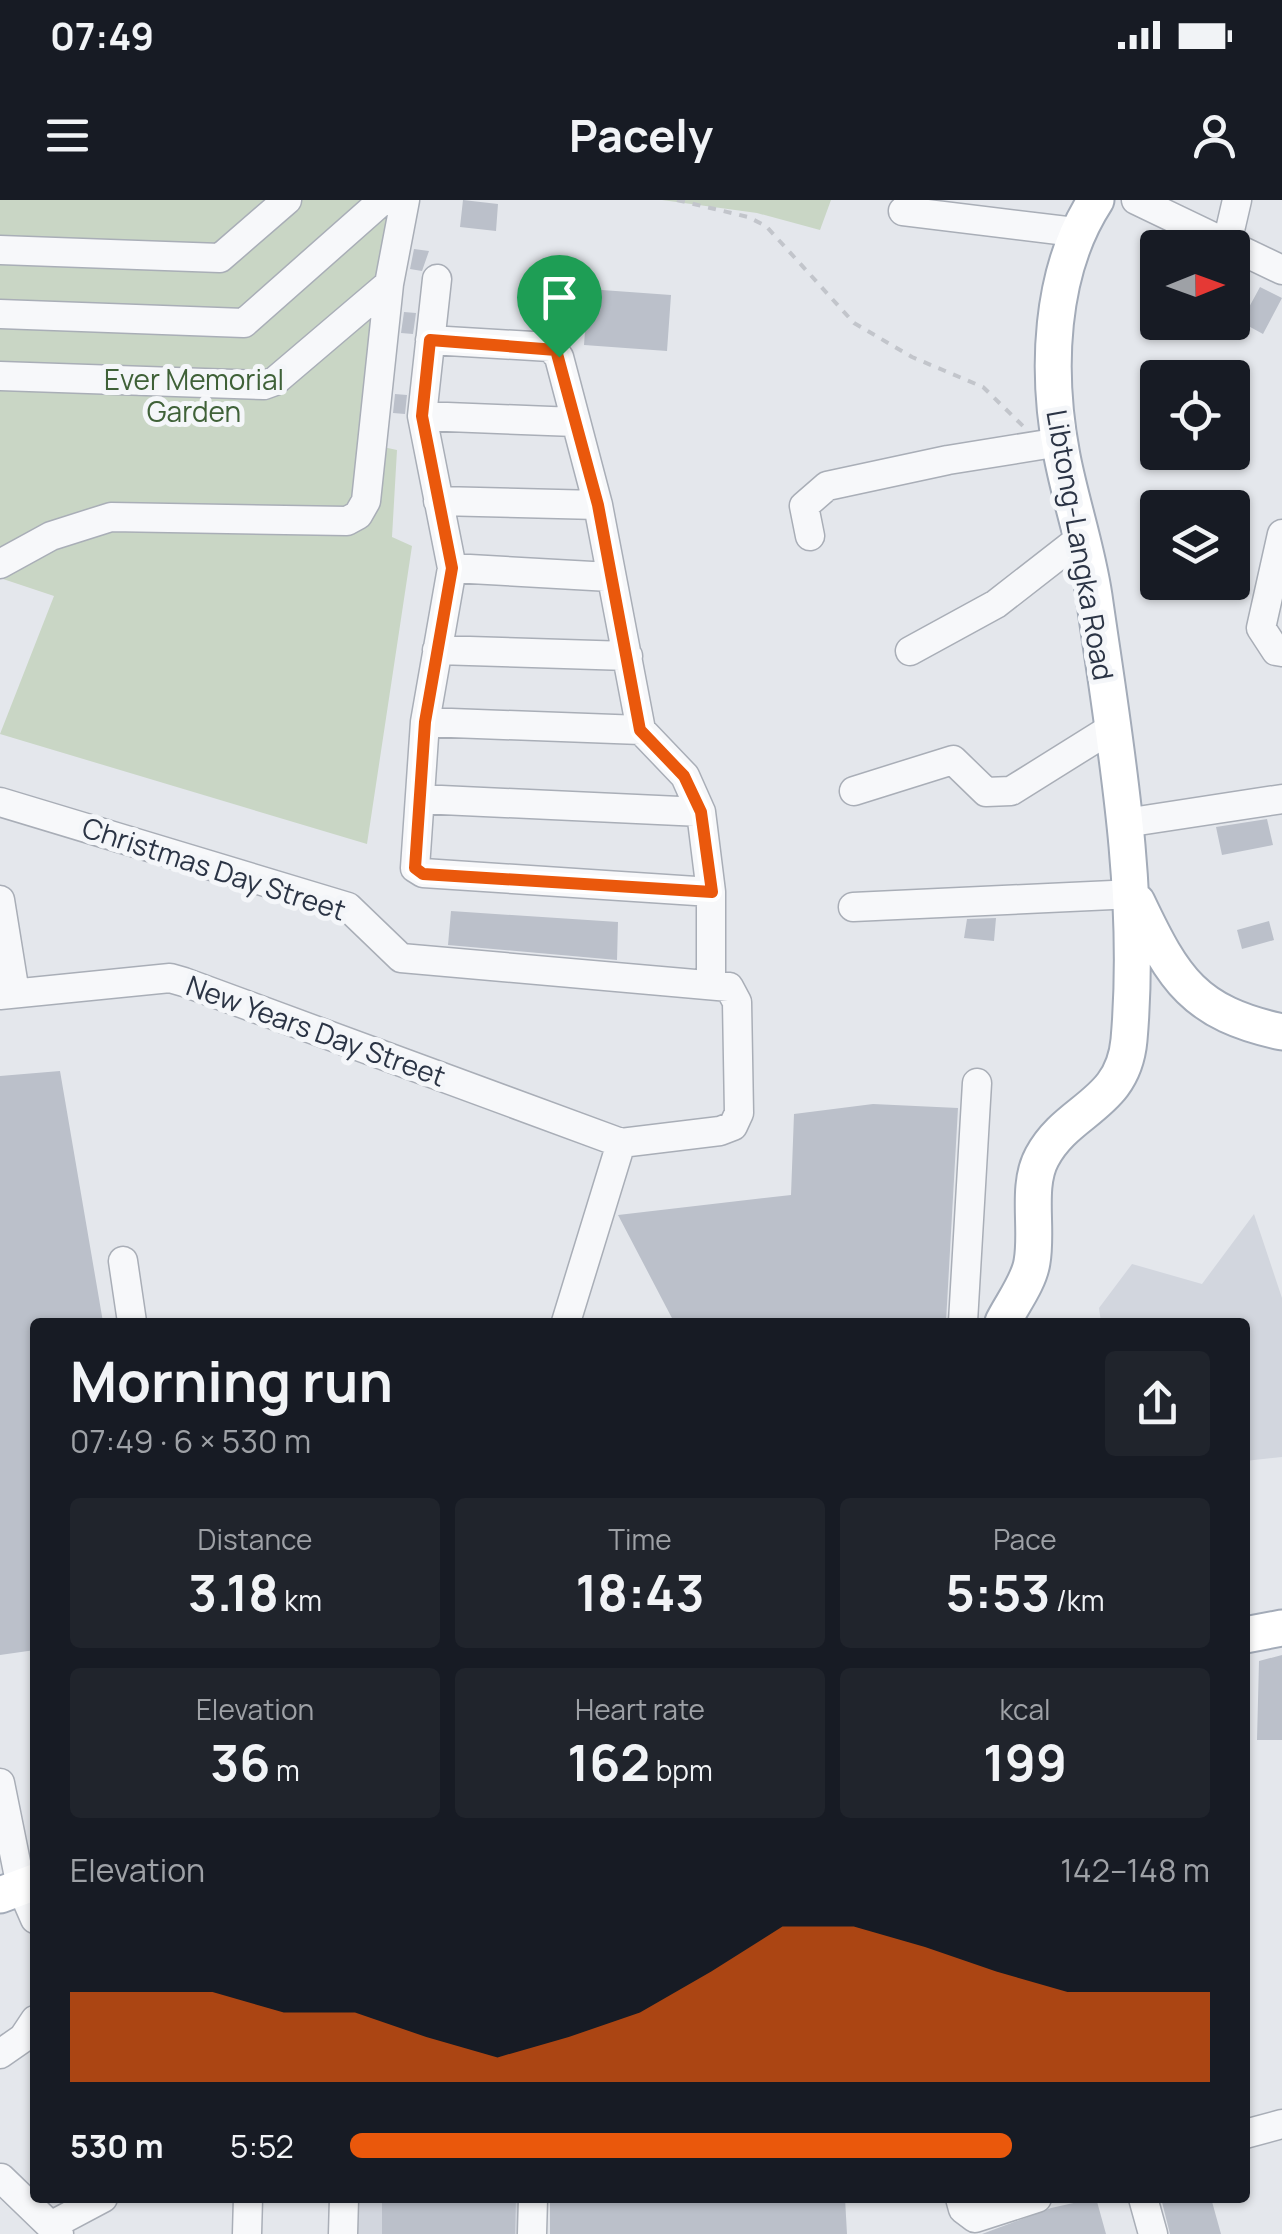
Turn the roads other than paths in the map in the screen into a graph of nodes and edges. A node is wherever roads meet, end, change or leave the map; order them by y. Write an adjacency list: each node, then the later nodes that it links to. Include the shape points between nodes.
1 (287, 200): 11 (street, via 220,258)
2 (384, 200): 16 (street, via 244,322)
3 (405, 200): 15 (street)
4 (1096, 200): 10 (main road, Libtong-Langka Road)
5 (1136, 200): 8 (street)
6 (1237, 200): 9 (street)
7 (903, 210): 10 (street)
8 (1199, 230)
9 (1230, 230)
10 (1075, 232): 21 (main road, Libtong-Langka Road, via 1057,306 1053,393)
11 (0, 250)
12 (1250, 254): 13 (street)
13 (1282, 270)
14 (437, 279): 17 (street)
15 (389, 284): 18 (street, via 264,385); 27 (street, via 366,500 358,515 347,521 111,517 52,536)
16 (0, 314)
17 (430, 340): 19 (street); 20 (street, via 550,347 559,357)
18 (0, 376)
19 (422, 416): 20 (street); 22 (street)
20 (575, 422): 23 (street)
21 (1060, 442): 25 (street, via 820,489 804,506); 26 (main road, Libtong-Langka Road)
22 (438, 502): 23 (street); 28 (street)
23 (598, 505): 29 (street)
24 (1282, 534): 32 (street, via 1261,628)
25 (810, 536)
26 (1082, 536): 31 (street, via 996,604); 35 (main road, Libtong-Langka Road)
27 (0, 564)
28 (452, 568): 29 (street); 30 (street)
29 (610, 577): 33 (street)
30 (437, 650): 33 (street); 34 (street)
31 (910, 650)
32 (1282, 652)
33 (628, 656): 36 (street)
34 (425, 722): 36 (street); 38 (street)
35 (1112, 728): 37 (street, via 1011,791 986,792 953,760); 42 (main road, Libtong-Langka Road)
36 (640, 730): 41 (street, via 684,776)
37 (854, 791)
38 (420, 799): 41 (street); 43 (street, via 413,860 423,874)
39 (1282, 799): 42 (street)
40 (0, 802): 47 (street, Christmas Day Street, via 348,907 401,958)
41 (701, 812): 43 (street)
42 (1125, 824): 44 (main road, Libtong-Langka Road)
43 (712, 892): 47 (street)
44 (1134, 896): 46 (street); 49 (main road, via 1161,953 1198,1000 1222,1015); 56 (main road, via 1125,1068 1036,1168 1032,1267)
45 (0, 900): 48 (street)
46 (853, 907)
47 (712, 984): 51 (street, via 729,987 737,1002 739,1113 733,1126)
48 (8, 994): 51 (street, New Years Day Street, via 170,978)
49 (1282, 1032)
50 (977, 1084): 55 (street)
51 (621, 1144): 54 (street)
52 (123, 1261): 53 (street)
53 (131, 1318)
54 (567, 1318)
55 (963, 1318)
56 (1004, 1318)
57 (1282, 1628): 58 (main road)
58 (1250, 1634)
59 (0, 1783): 60 (street)
60 (23, 1896)
61 (30, 2028): 62 (street)
62 (0, 2054)
63 (1282, 2124): 64 (street)
64 (1250, 2133)
65 (1, 2178): 73 (street)
66 (95, 2203): 73 (street)
67 (248, 2203): 74 (street)
68 (344, 2203): 75 (street)
69 (533, 2203): 76 (street)
70 (961, 2203): 71 (street, via 975,2218)
71 (1022, 2203)
72 (1144, 2203): 77 (street)
73 (56, 2229)
74 (248, 2234)
75 (343, 2234)
76 (532, 2234)
77 (1153, 2234)

